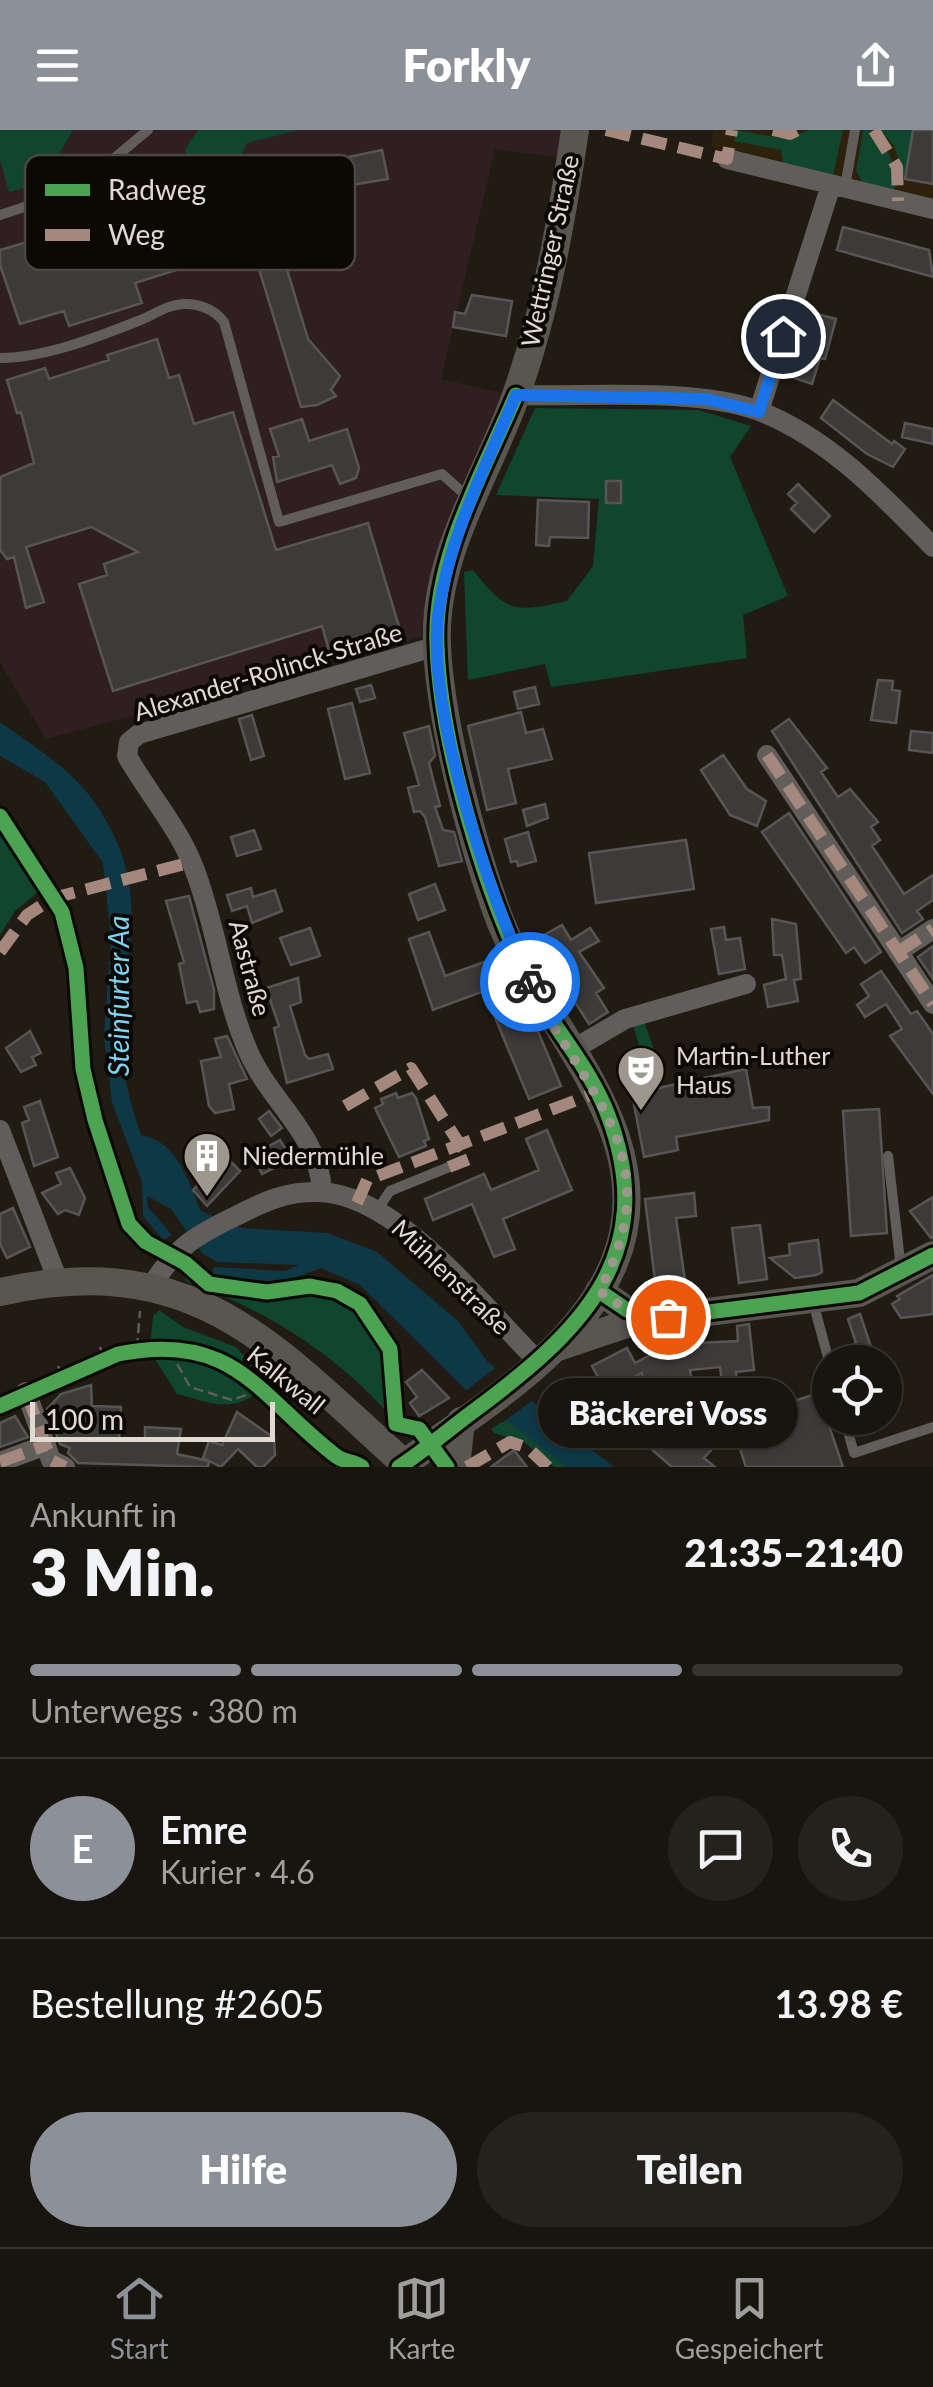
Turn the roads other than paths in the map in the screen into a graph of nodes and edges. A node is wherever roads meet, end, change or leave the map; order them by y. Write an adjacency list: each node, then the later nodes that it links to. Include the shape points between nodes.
1 (148, 130): 4 (lane)
2 (575, 130): 11 (main road, Wettringer Straße, via 543,299)
3 (855, 130): 6 (lane)
4 (118, 155)
5 (727, 159): 6 (street)
6 (838, 187): 8 (street); 12 (street)
7 (25, 207): 9 (lane)
8 (933, 209)
9 (0, 216)
10 (0, 358): 13 (lane, via 140,321 163,308 216,312 279,522 442,474)
11 (516, 395): 12 (street, via 706,399); 13 (main road, Wettringer Straße)
12 (759, 412): 14 (street, via 837,456)
13 (472, 500): 15 (main road, Wettringer Straße, via 451,551)
14 (933, 546)
15 (437, 646): 16 (street, Alexander-Rolinck-Straße, via 139,734 128,742); 22 (main road, Wettringer Straße, via 454,752 496,910)
16 (126, 756): 26 (street, Aastraße, via 192,862 249,1053 310,1141)
17 (767, 756): 19 (street)
18 (933, 929): 19 (street)
19 (898, 952): 21 (street)
20 (746, 984): 22 (street, via 626,1019)
21 (933, 1004)
22 (572, 1050): 32 (main road, Wettringer Straße, via 607,1113 625,1172 624,1234)
23 (0, 1130): 30 (street)
24 (888, 1156): 29 (lane)
25 (449, 1167): 27 (lane, via 390,1191)
26 (322, 1191): 27 (street, Mühlenstraße); 31 (street, Mühlenstraße, via 277,1196 226,1221 172,1253)
27 (378, 1209): 37 (street, Mühlenstraße, via 432,1254)
28 (933, 1256): 29 (main road)
29 (903, 1274): 34 (main road, via 859,1293)
30 (58, 1281): 31 (main road); 33 (main road)
31 (152, 1286): 44 (main road, via 236,1320 267,1341)
32 (599, 1291): 35 (main road); 37 (main road, Wettringer Straße)
33 (0, 1292)
34 (812, 1301): 35 (main road); 36 (lane)
35 (647, 1317): 37 (main road)
36 (824, 1345)
37 (537, 1363): 39 (main road)
38 (26, 1392): 42 (street)
39 (465, 1417): 44 (main road); 45 (main road)
40 (933, 1427): 41 (lane, via 854,1453)
41 (849, 1435)
42 (53, 1460): 43 (street)
43 (0, 1462)
44 (403, 1466)
45 (456, 1467)

